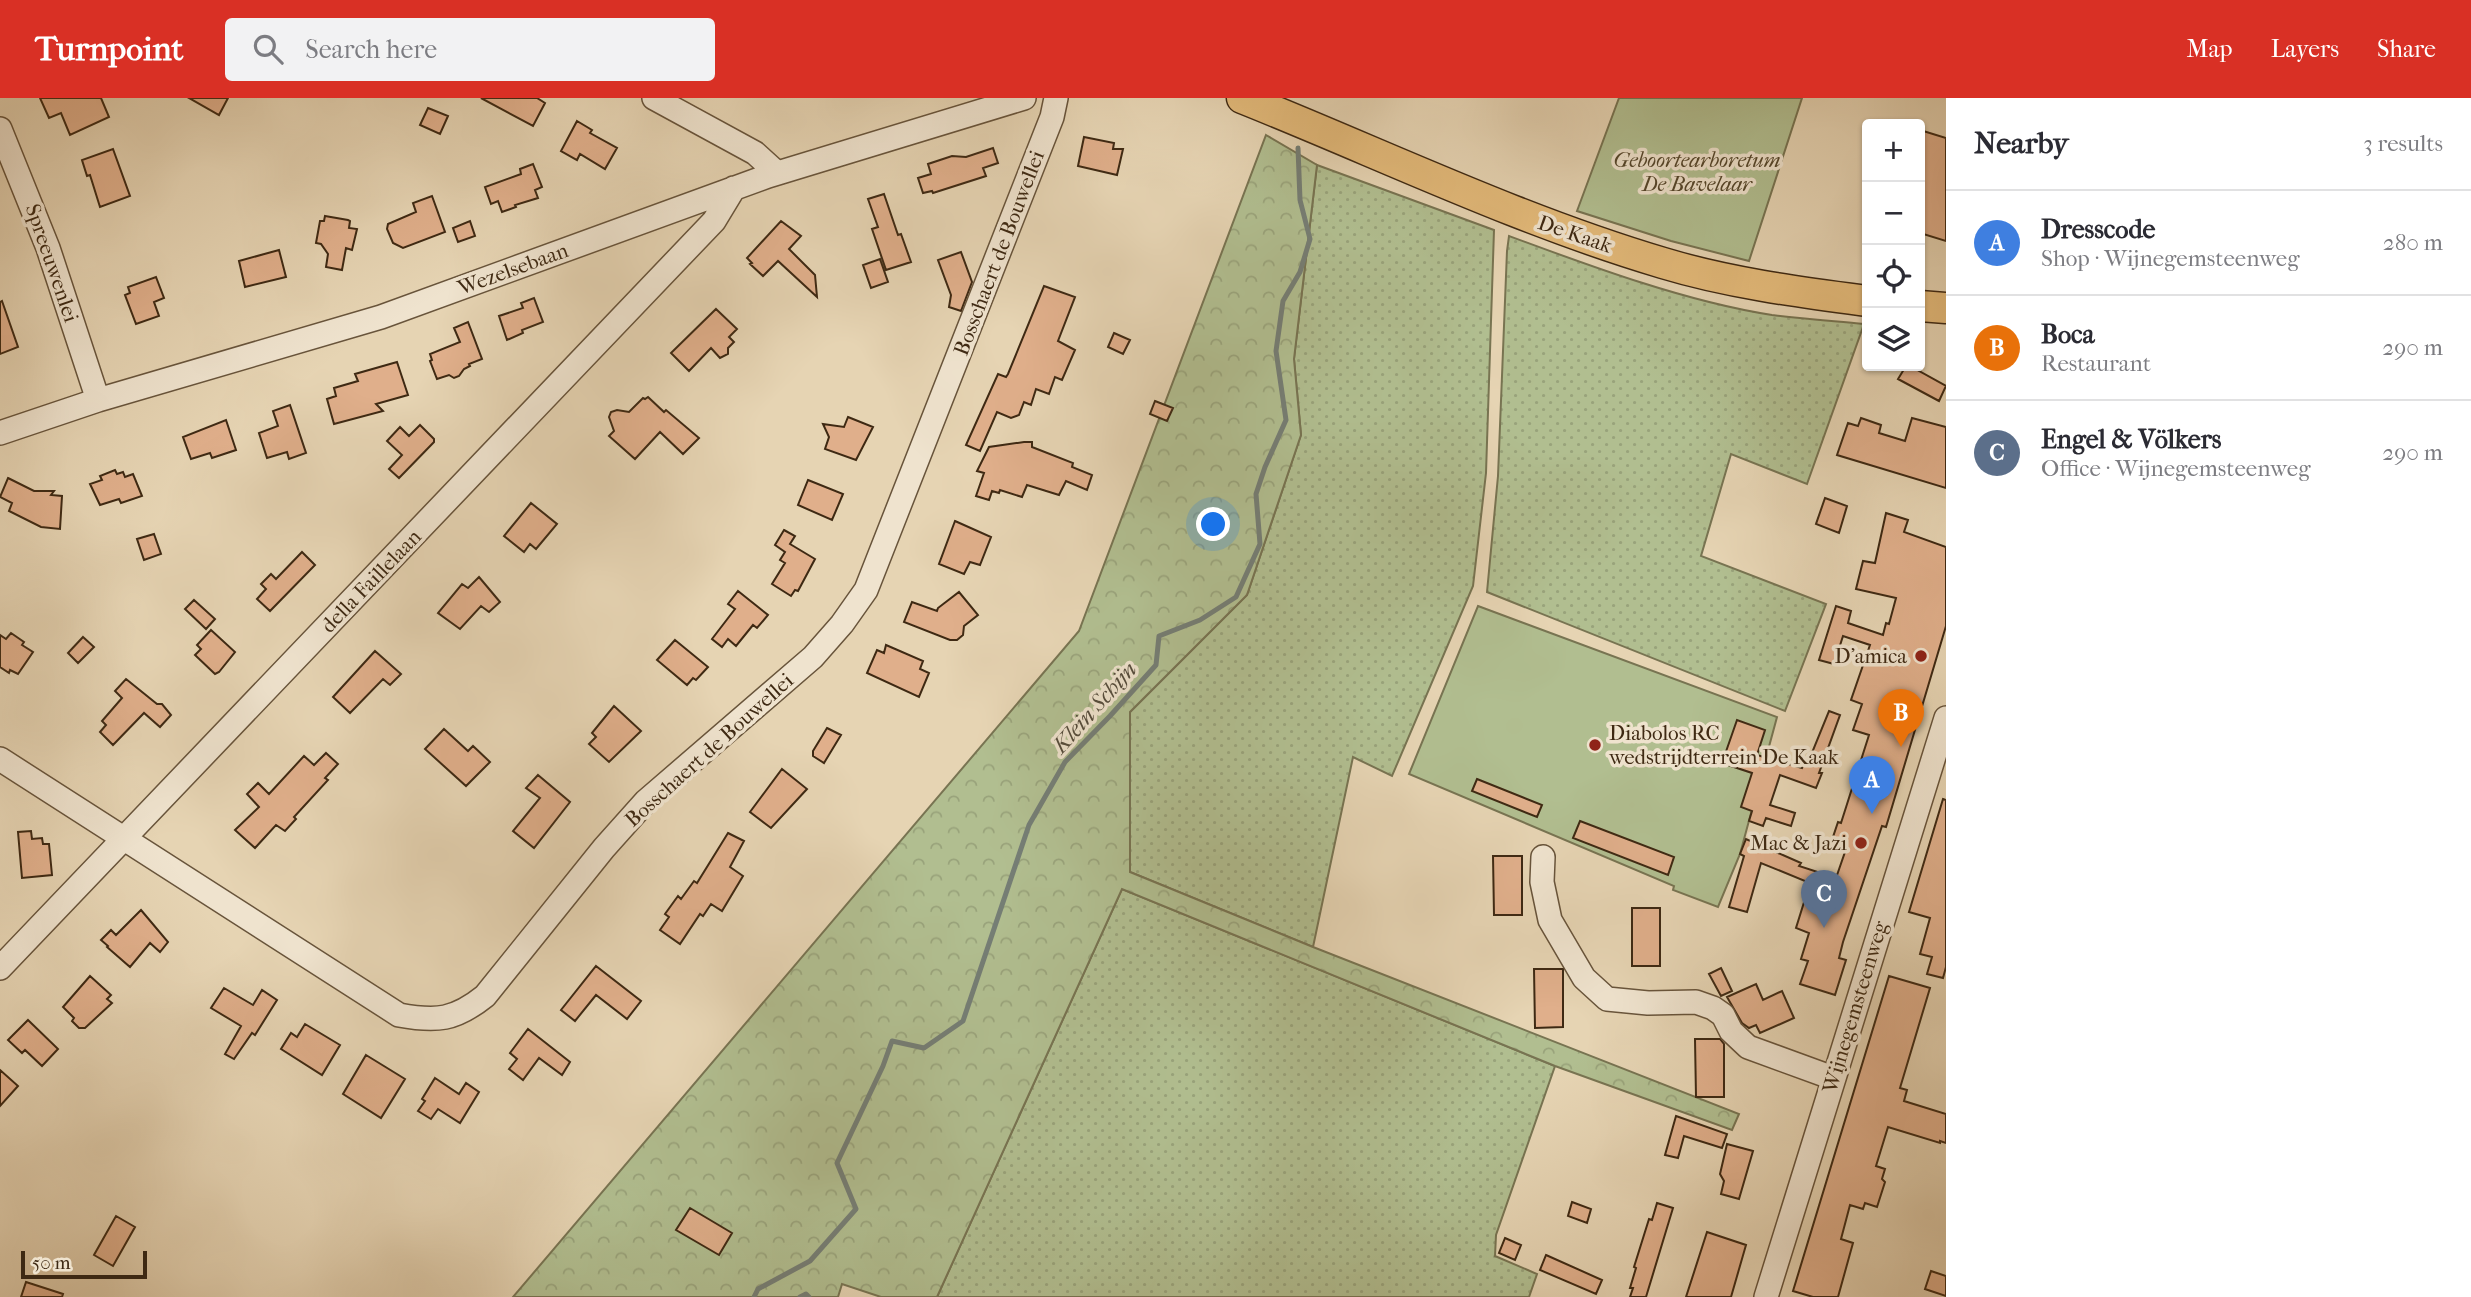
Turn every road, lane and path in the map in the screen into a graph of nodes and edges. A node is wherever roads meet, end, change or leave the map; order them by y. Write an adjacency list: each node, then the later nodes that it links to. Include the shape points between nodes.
1 (654, 98): 6 (street, via 755,153)
2 (1024, 98): 6 (street, Wezelsebaan)
3 (1056, 98): 16 (street, Bosschaert de Bouwellei, via 866,590 813,657 646,801 485,996 468,1010 425,1020 399,1015)
4 (1242, 98): 8 (main road, De Kaak, via 1584,239 1681,268)
5 (0, 129): 11 (street, Spreeuwenlei, via 48,248)
6 (778, 173): 7 (street, Wezelsebaan)
7 (734, 188): 11 (street, Wezelsebaan, via 381,317); 16 (street, della Faillelaan, via 714,222)
8 (1862, 300)
9 (1925, 306): 10 (main road)
10 (1946, 307)
11 (99, 400): 12 (street, Wezelsebaan)
12 (0, 433)
13 (1946, 718): 14 (street, Wijnegemsteenweg)
14 (1941, 750): 19 (street, Wijnegemsteenweg)
15 (0, 759): 16 (street, Bosschaert de Bouwellei)
16 (124, 840): 18 (street, della Faillelaan)
17 (1542, 857): 19 (street, via 1550,920 1584,978 1607,999 1696,1002 1723,1015 1731,1031 1748,1047)
18 (0, 968)
19 (1833, 1078): 20 (street, Wijnegemsteenweg)
20 (1766, 1297)

